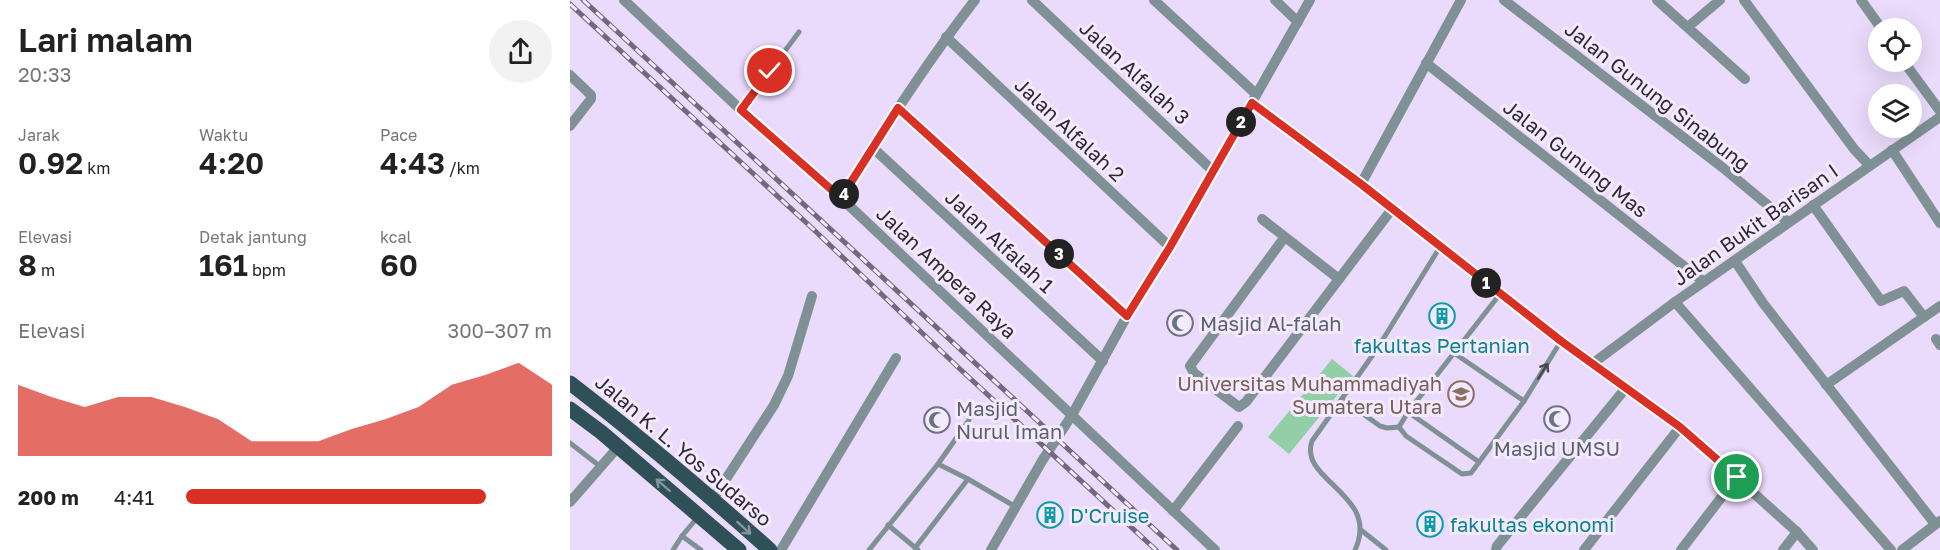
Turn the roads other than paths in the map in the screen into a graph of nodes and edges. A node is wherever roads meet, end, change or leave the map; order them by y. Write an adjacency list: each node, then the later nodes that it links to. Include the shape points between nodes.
1 (975, 0): 17 (street)
2 (1032, 0): 31 (street, Jalan Alfalah 3)
3 (1154, 0): 22 (street)
4 (1275, 0): 14 (street)
5 (1310, 0): 14 (street)
6 (1461, 0): 18 (street)
7 (1504, 0): 37 (street, Jalan Gunung Sinabung)
8 (1657, 0): 15 (street)
9 (1720, 0): 15 (street)
10 (1744, 0): 30 (street)
11 (1861, 0): 13 (street)
12 (628, 1): 24 (street, Jalan Ampera Raya)
13 (1874, 18)
14 (1298, 21): 22 (street)
15 (1689, 26): 21 (street)
16 (799, 32): 24 (lane)
17 (946, 37): 23 (street); 41 (street, Jalan Alfalah 2)
18 (1426, 63): 32 (street); 44 (street, Jalan Gunung Mas)
19 (1911, 72): 25 (street)
20 (570, 75): 27 (street, via 591,95)
21 (1745, 79)
22 (1254, 99): 31 (street); 32 (street)
23 (898, 108): 28 (street); 49 (street)
24 (741, 110): 33 (street, Jalan Ampera Raya)
25 (1940, 111)
26 (1940, 117): 29 (street, Jalan Bukit Barisan I)
27 (570, 126)
28 (872, 147): 33 (street); 54 (street, Jalan Alfalah 1)
29 (1892, 150): 30 (street, Jalan Bukit Barisan I); 38 (street)
30 (1869, 165): 34 (street, Jalan Bukit Barisan I)
31 (1212, 170): 41 (street)
32 (1361, 184): 35 (street)
33 (841, 198): 63 (street, Jalan Ampera Raya)
34 (1813, 205): 37 (street, Jalan Bukit Barisan I); 50 (street, via 1881,301 1904,291)
35 (1392, 209): 40 (street); 43 (street)
36 (1262, 219): 39 (street)
37 (1788, 222): 42 (street, Jalan Bukit Barisan I)
38 (1940, 224)
39 (1284, 238): 43 (street); 43 (street, via 1190,366 1235,405 1246,402)
40 (1440, 246): 45 (street); 59 (lane)
41 (1170, 247): 49 (street)
42 (1735, 261): 44 (street, Jalan Bukit Barisan I); 57 (street)
43 (1339, 279)
44 (1704, 282): 47 (street, Jalan Bukit Barisan I)
45 (1500, 294): 51 (street); 52 (lane)
46 (812, 296): 76 (street, via 788,376 774,405)
47 (1675, 302): 55 (street, Jalan Bukit Barisan I); 103 (street)
48 (1940, 306): 50 (street)
49 (1127, 316): 54 (street)
50 (1924, 317): 57 (street)
51 (1561, 341): 55 (street); 60 (lane, one-way to 51)
52 (1454, 353): 60 (lane); 62 (lane)
53 (896, 358): 92 (street)
54 (1103, 361): 63 (street)
55 (1592, 364): 58 (street)
56 (570, 383): 75 (main road, Jalan K. L. Yos Sudarso)
57 (1826, 385): 82 (street)
58 (1625, 389): 67 (street); 98 (street)
59 (1342, 399): 66 (lane, via 1380,426); 84 (lane, via 1309,450 1315,466 1346,496 1359,518)
60 (1524, 401): 70 (lane)
61 (570, 409): 69 (main road, Jalan K. L. Yos Sudarso)
62 (1408, 412): 66 (lane); 70 (lane)
63 (1072, 415): 79 (street); 80 (street, Jalan Ampera Raya)
64 (969, 420): 71 (lane)
65 (1238, 426): 80 (street)
66 (1399, 427): 70 (lane, via 1406,436 1462,474 1471,473)
67 (1680, 427): 73 (street); 99 (street)
68 (570, 443): 72 (lane)
69 (618, 447): 72 (street); 78 (main road, Jalan K. L. Yos Sudarso, one-way to 69)
70 (1479, 462)
71 (938, 464): 74 (lane); 83 (lane)
72 (601, 468): 77 (street)
73 (1737, 477): 85 (street); 100 (street)
74 (968, 479): 79 (lane); 87 (lane)
75 (698, 486): 76 (main road, Jalan K. L. Yos Sudarso); 78 (main road)
76 (713, 499): 81 (main road); 91 (main road, Jalan K. L. Yos Sudarso, one-way to 91)
77 (570, 502)
78 (683, 503): 81 (main road, Jalan K. L. Yos Sudarso)
79 (1016, 507): 94 (street)
80 (1173, 511): 95 (street, Jalan Ampera Raya)
81 (699, 516): 86 (lane); 90 (main road, Jalan K. L. Yos Sudarso)
82 (1937, 522): 104 (street)
83 (888, 525): 87 (lane); 93 (lane)
84 (1361, 530): 96 (lane); 97 (lane)
85 (1797, 532): 101 (street); 102 (street)
86 (682, 536): 88 (lane); 89 (lane)
87 (916, 549)
88 (673, 550)
89 (700, 550)
90 (740, 550)
91 (770, 550)
92 (781, 550)
93 (869, 550)
94 (991, 550)
95 (1215, 550)
96 (1355, 550)
97 (1386, 550)
98 (1496, 550)
99 (1584, 550)
100 (1681, 550)
101 (1783, 550)
102 (1813, 550)
103 (1891, 550)
104 (1902, 550)

